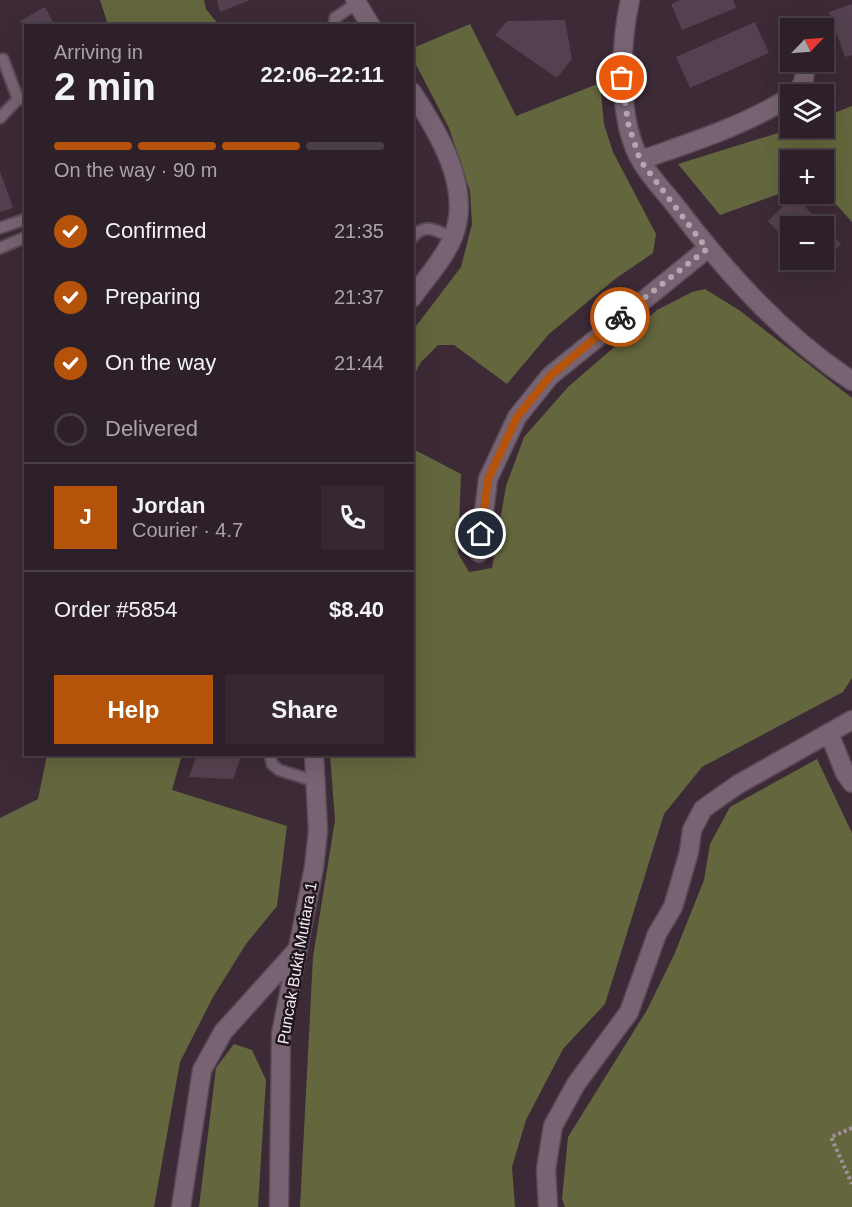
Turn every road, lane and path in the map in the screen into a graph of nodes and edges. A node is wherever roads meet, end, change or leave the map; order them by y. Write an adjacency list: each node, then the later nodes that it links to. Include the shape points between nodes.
1 (630, 0): 9 (street, via 622,78 628,123)
2 (356, 2): 3 (lane, via 335,18); 4 (street)
3 (334, 24)
4 (370, 24)
5 (3, 59): 8 (lane, via 18,99)
6 (780, 103): 9 (street, via 721,131)
7 (418, 112): 14 (street, via 448,156 458,198)
8 (0, 118)
9 (640, 160): 16 (street)
10 (24, 220): 11 (lane)
11 (0, 228)
12 (414, 236): 14 (lane, via 422,228 429,228)
13 (24, 238): 15 (lane)
14 (453, 238): 17 (street)
15 (0, 248)
16 (707, 249): 18 (street, via 788,333); 19 (street, via 550,376 517,417 488,479)
17 (414, 295)
18 (852, 381)
19 (479, 553)
20 (852, 720): 21 (street)
21 (829, 733): 25 (street); 31 (street, via 737,785 704,809 692,830 673,907 657,934 629,1012 576,1084 553,1126 546,1168)
22 (270, 756): 24 (lane, via 279,770)
23 (314, 756): 24 (street, Puncak Bukit Mutiara 1)
24 (314, 781): 26 (street, Puncak Bukit Mutiara 1, via 318,831)
25 (852, 783)
26 (296, 951): 29 (street, via 223,1032 202,1070); 30 (street, Puncak Bukit Mutiara 1, via 281,1034)
27 (852, 1128): 28 (path, via 831,1137)
28 (852, 1184)
29 (181, 1207)
30 (279, 1207)
31 (548, 1207)

